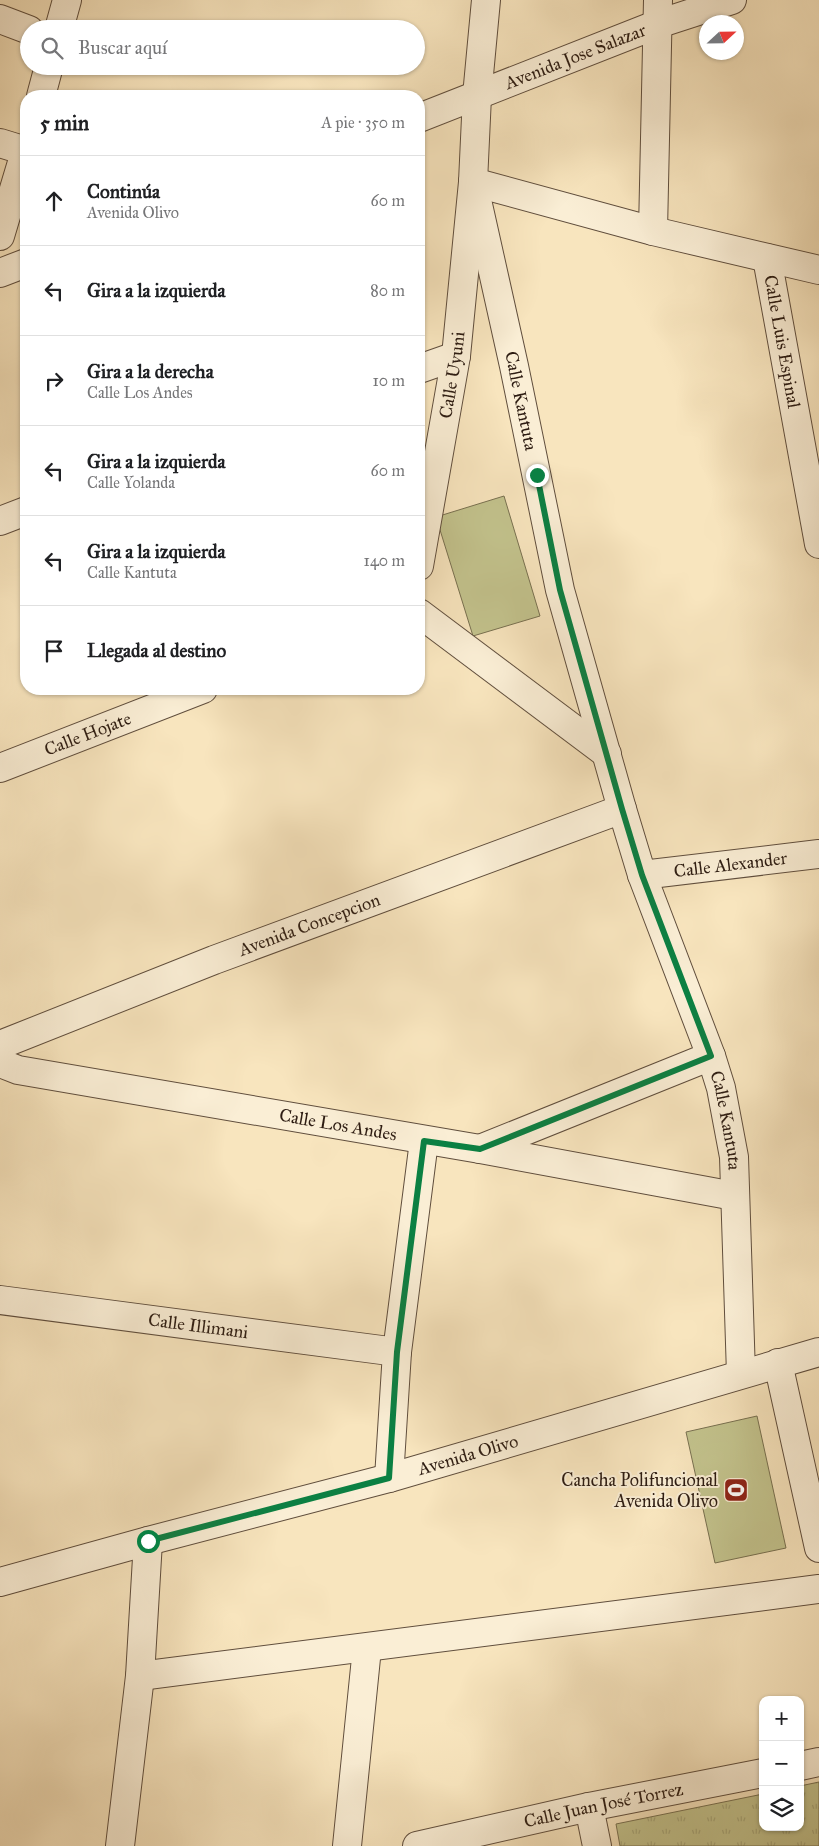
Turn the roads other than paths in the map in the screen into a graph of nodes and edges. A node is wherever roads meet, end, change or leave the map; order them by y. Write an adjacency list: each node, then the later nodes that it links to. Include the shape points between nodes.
1 (67, 0): 6 (street)
2 (486, 0): 10 (street)
3 (732, 0): 4 (street, Avenida Jose Salazar)
4 (658, 12): 10 (street, Avenida Jose Salazar); 16 (street)
5 (0, 20): 7 (street)
6 (61, 20)
7 (20, 27)
8 (47, 75): 9 (street)
9 (43, 90)
10 (476, 96): 11 (street, Avenida Jose Salazar); 15 (street)
11 (425, 116)
12 (0, 143): 13 (street)
13 (20, 148)
14 (20, 170): 17 (street)
15 (473, 182): 16 (street); 22 (street, Calle Uyuni); 30 (street, Calle Kantuta, via 560,590)
16 (653, 231): 18 (street)
17 (0, 236)
18 (767, 258): 20 (street); 27 (street, Calle Luis Espinal)
19 (20, 265): 21 (street)
20 (819, 270)
21 (0, 273)
22 (456, 356): 23 (street); 26 (street, Calle Uyuni)
23 (425, 367)
24 (20, 513): 25 (street)
25 (0, 521)
26 (425, 532)
27 (819, 544)
28 (425, 618): 30 (street)
29 (188, 695): 31 (street, Calle Hojate)
30 (607, 754): 32 (street, Calle Kantuta)
31 (0, 768)
32 (622, 809): 34 (street, Calle Kantuta); 35 (street, Avenida Concepcion, via 214,960)
33 (819, 854): 34 (street, Calle Alexander)
34 (642, 875): 36 (street, Calle Kantuta)
35 (0, 1045)
36 (711, 1056): 39 (street); 40 (street, Calle Kantuta, via 728,1119 734,1157)
37 (0, 1063): 38 (street, Calle Los Andes, via 18,1070)
38 (424, 1141): 39 (street, Calle Los Andes); 42 (street)
39 (480, 1149): 40 (street, Calle Los Andes)
40 (734, 1196): 45 (street, Calle Kantuta)
41 (0, 1300): 42 (street, Calle Illimani)
42 (397, 1352): 46 (street)
43 (819, 1352): 44 (street, Avenida Olivo)
44 (778, 1362): 45 (street, Avenida Olivo); 48 (street)
45 (741, 1374): 46 (street, Avenida Olivo)
46 (389, 1478): 47 (street, Avenida Olivo)
47 (148, 1541): 49 (street, Avenida Olivo); 52 (street)
48 (819, 1548)
49 (0, 1582)
50 (819, 1589): 51 (street)
51 (367, 1648): 52 (street); 58 (street)
52 (140, 1676): 57 (street)
53 (819, 1762): 54 (street)
54 (804, 1765)
55 (759, 1774): 56 (street, Calle Juan José Torrez)
56 (589, 1807): 59 (street, Calle Juan José Torrez); 60 (street)
57 (120, 1846)
58 (347, 1846)
59 (416, 1846)
60 (597, 1846)

